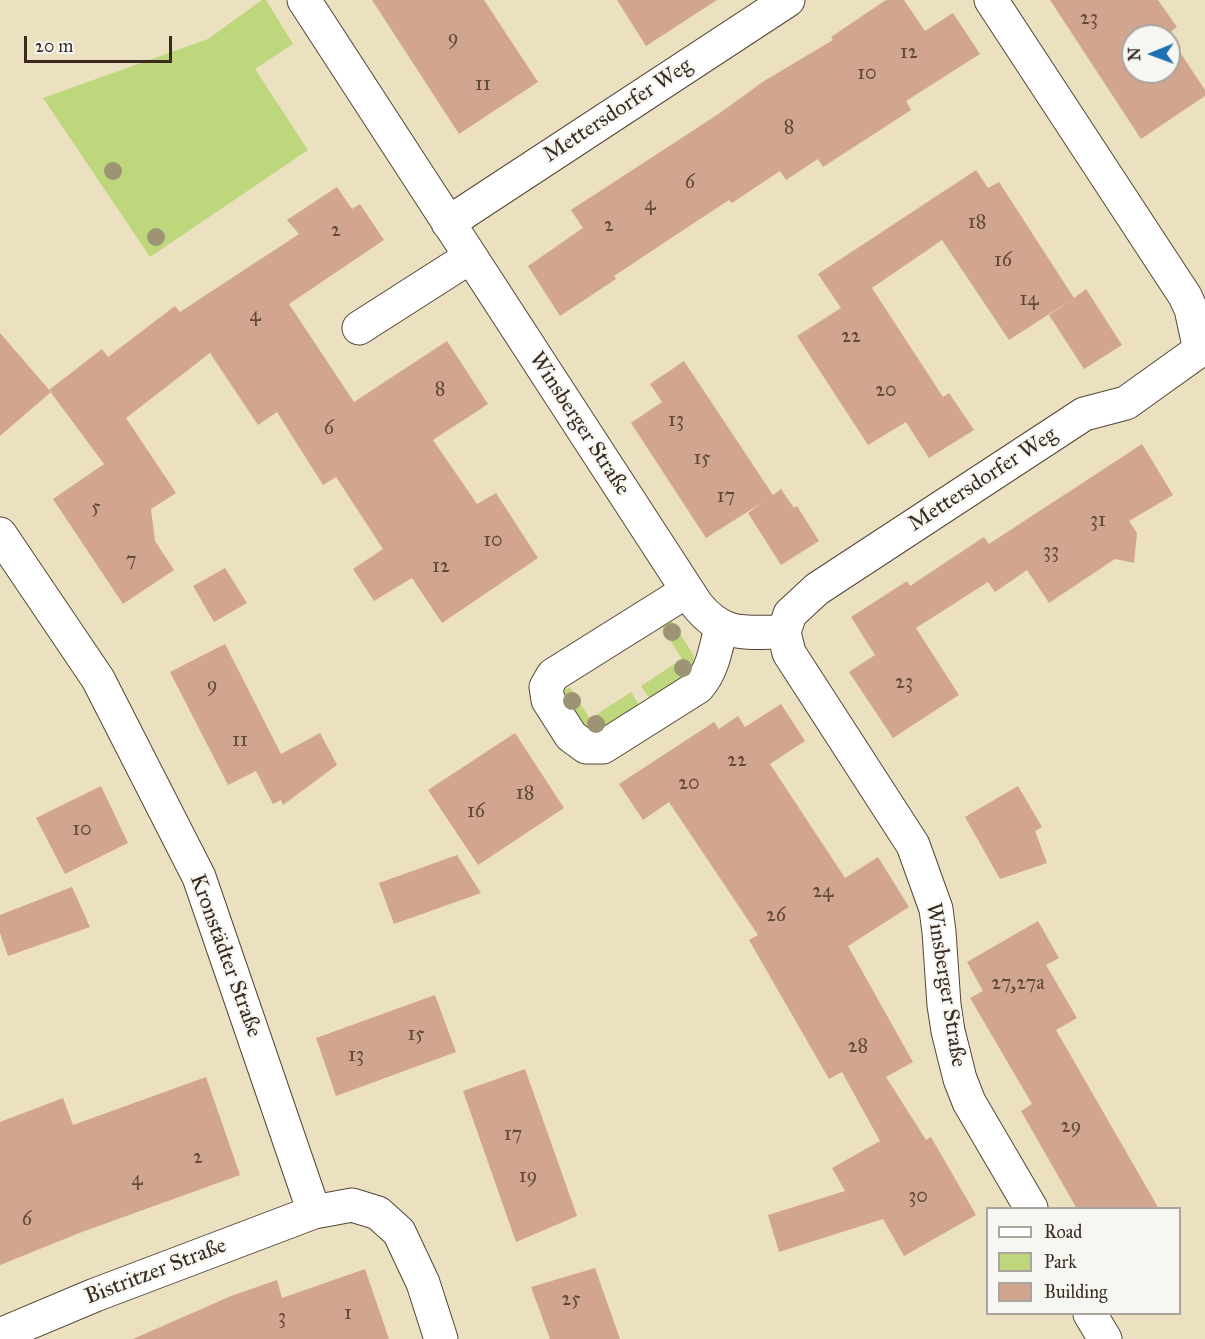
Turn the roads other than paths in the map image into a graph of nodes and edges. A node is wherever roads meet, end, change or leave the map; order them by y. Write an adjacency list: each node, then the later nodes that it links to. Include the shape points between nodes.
1 (304, 0): 4 (street, Winsberger Straße)
2 (788, 0): 4 (street, Mettersdorfer Weg)
3 (991, 0): 7 (street, Mettersdorfer Weg, via 1185,296)
4 (448, 223): 5 (street, Winsberger Straße)
5 (470, 257): 6 (street); 9 (street, Winsberger Straße)
6 (359, 328)
7 (1203, 350): 11 (street, Mettersdorfer Weg, via 1126,403 1084,414 817,589 790,614)
8 (0, 534): 13 (street, Kronstädter Straße, via 98,679 199,878)
9 (687, 591): 10 (street, Winsberger Straße); 10 (street, via 553,675 546,687 548,700 571,736 586,747 603,747 698,687 712,663)
10 (721, 627): 11 (street, via 741,632)
11 (784, 632): 12 (street, Winsberger Straße, via 789,653 913,845 922,865 936,909 945,1014 960,1079)
12 (1029, 1207)
13 (314, 1212): 15 (street, Bistritzer Straße); 16 (street, via 352,1205 378,1213 399,1232 423,1283)
14 (1091, 1315): 17 (street)
15 (0, 1335)
16 (441, 1339)
17 (1105, 1339)

